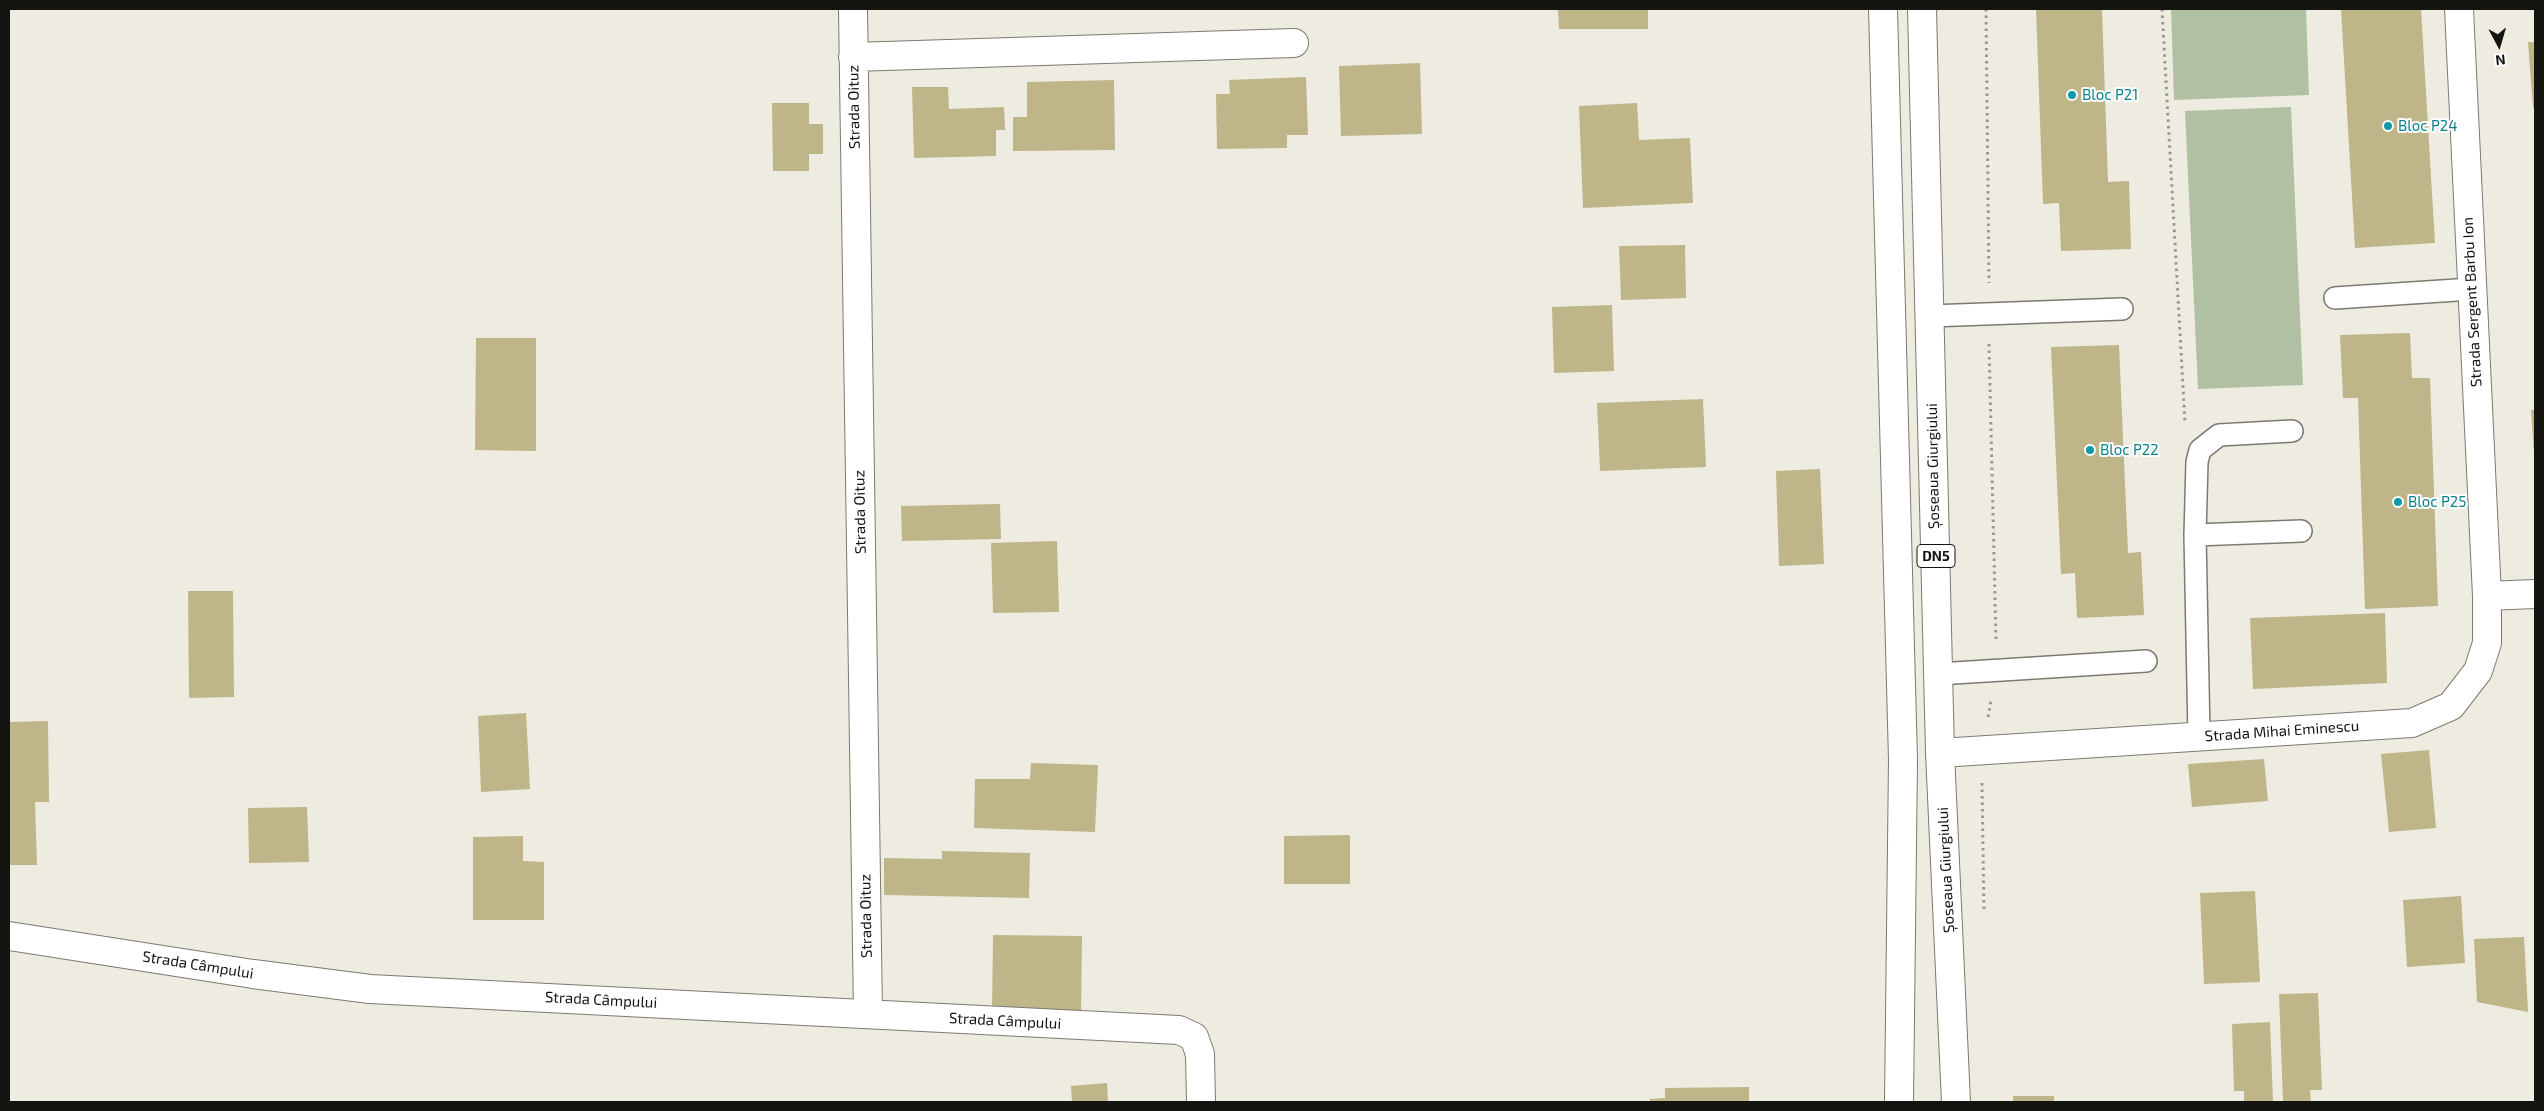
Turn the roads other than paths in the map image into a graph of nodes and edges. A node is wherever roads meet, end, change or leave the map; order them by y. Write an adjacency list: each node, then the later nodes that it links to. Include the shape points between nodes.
1 (852, 9): 6 (main road, Strada Oituz)
2 (1883, 9): 23 (main road, DN5, via 1903,760)
3 (1922, 9): 10 (main road, Șoseaua Giurgiului / DN5)
4 (2459, 9): 7 (main road, Strada Sergent Barbu Ion)
5 (1294, 43): 6 (main road)
6 (853, 57): 21 (main road, Strada Oituz)
7 (2472, 289): 8 (lane); 15 (main road, Strada Sergent Barbu Ion)
8 (2334, 298)
9 (2122, 309): 10 (lane)
10 (1930, 316): 17 (main road, Șoseaua Giurgiului / DN5)
11 (2292, 431): 13 (lane, via 2218,434 2200,450)
12 (2301, 531): 13 (lane)
13 (2195, 535): 18 (lane)
14 (2535, 594): 15 (main road)
15 (2486, 596): 18 (main road, Strada Mihai Eminescu, via 2487,643 2478,671 2451,706 2412,723)
16 (2146, 661): 17 (lane)
17 (1938, 674): 19 (main road, Șoseaua Giurgiului / DN5)
18 (2199, 736): 19 (main road, Strada Mihai Eminescu)
19 (1940, 753): 24 (main road, Șoseaua Giurgiului / DN5)
20 (9, 936): 21 (main road, Strada Câmpului, via 370,989)
21 (868, 1014): 22 (main road, Strada Câmpului, via 1179,1030 1194,1037 1200,1054)
22 (1201, 1102)
23 (1899, 1102)
24 (1956, 1102)

